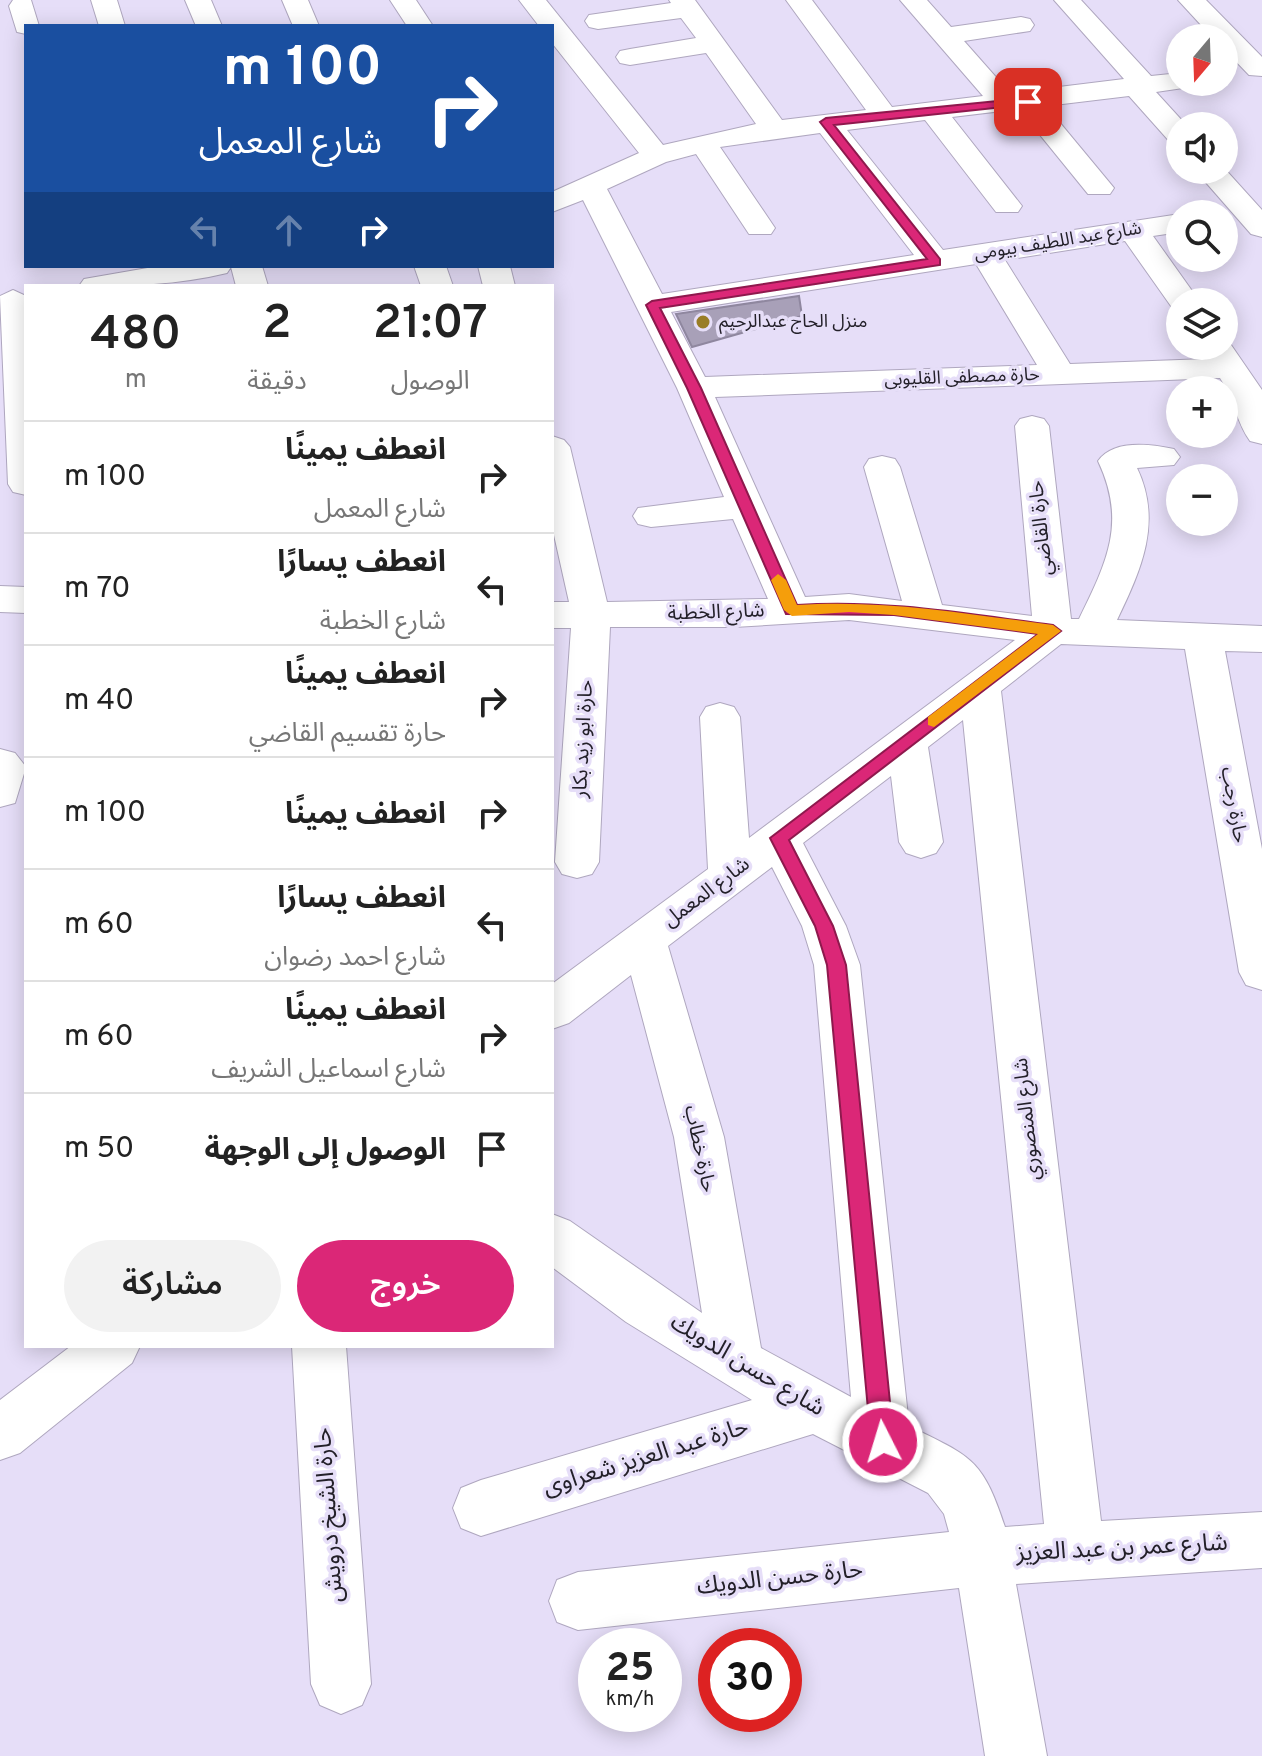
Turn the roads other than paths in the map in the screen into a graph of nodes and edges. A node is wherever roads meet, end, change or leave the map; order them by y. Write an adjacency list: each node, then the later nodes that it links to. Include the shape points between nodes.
1 (104, 0): 12 (street)
2 (198, 0): 13 (street)
3 (295, 0): 14 (street)
4 (403, 0): 15 (street)
5 (532, 0): 16 (street)
6 (799, 0): 28 (street)
7 (913, 0): 19 (street)
8 (1067, 0): 25 (street)
9 (1191, 0): 22 (street)
10 (685, 4): 11 (street); 20 (street)
11 (598, 21)
12 (111, 24)
13 (208, 24)
14 (305, 24)
15 (419, 24)
16 (551, 24)
17 (1021, 25): 19 (street)
18 (554, 28): 33 (street)
19 (945, 36): 26 (street)
20 (711, 44): 21 (street); 31 (street)
21 (630, 57)
22 (1260, 69): 23 (street)
23 (1238, 72)
24 (1166, 83): 25 (street)
25 (1141, 87): 26 (street); 29 (street)
26 (1016, 103): 27 (street); 35 (street)
27 (932, 111): 28 (street); 37 (street)
28 (884, 116): 30 (street)
29 (1166, 118)
30 (826, 122): 31 (street); 43 (street)
31 (773, 128): 32 (street)
32 (702, 142): 33 (street); 39 (street)
33 (656, 156): 36 (street)
34 (1223, 184): 40 (street)
35 (1099, 188)
36 (564, 195): 48 (street)
37 (1007, 206)
38 (1166, 225): 41 (street, شارع عبد اللطيف بيومى)
39 (760, 228)
40 (1262, 228)
41 (1133, 230): 42 (street, شارع عبد اللطيف بيومى); 46 (street)
42 (986, 254): 43 (street, شارع عبد اللطيف بيومى); 51 (street)
43 (936, 262): 48 (street, شارع عبد اللطيف بيومى)
44 (196, 268): 45 (street)
45 (136, 283)
46 (1174, 288)
47 (13, 300): 55 (street)
48 (652, 305): 52 (street)
49 (1194, 360): 51 (street, حارة مصطفى القليوبى)
50 (1225, 360): 54 (street, via 1246,391)
51 (1059, 374): 52 (street, حارة مصطفى القليوبى)
52 (694, 388): 59 (street)
53 (1032, 426): 64 (street, حارة القاضي)
54 (1262, 434)
55 (24, 454)
56 (1162, 457): 64 (street, via 1116,461 1131,493 1129,554)
57 (554, 465): 63 (street, حارة ابو زيد بكار)
58 (882, 467): 62 (street)
59 (746, 506): 60 (street); 61 (street)
60 (651, 516)
61 (792, 610): 62 (street, شارع الخطبة, via 849,607); 63 (street, شارع الخطبة)
62 (925, 613): 64 (street, شارع الخطبة)
63 (571, 615): 74 (street, حارة ابو زيد بكار)
64 (1072, 632): 65 (street, شارع الخطبة); 67 (street, شارع المعمل)
65 (1203, 638): 66 (street, شارع الخطبة); 77 (street, حارة رجب)
66 (1262, 639)
67 (980, 686): 69 (street, شارع المعمل); 88 (street, شارع المنصوري)
68 (720, 717): 75 (street)
69 (907, 742): 72 (street, شارع المعمل); 73 (street)
70 (0, 764): 71 (street, via 7,770)
71 (0, 792)
72 (779, 838): 75 (street, شارع المعمل); 85 (street, via 824,926 837,965)
73 (921, 842)
74 (577, 862)
75 (730, 876): 76 (street, شارع المعمل)
76 (644, 940): 78 (street, شارع المعمل); 82 (street, حارة خطاب, via 699,1137)
77 (1262, 972)
78 (554, 1008)
79 (554, 1239): 82 (street, شارع حسن الدويك, via 587,1266)
80 (319, 1348): 91 (street, حارة الشيخ درويش)
81 (89, 1355): 84 (street)
82 (736, 1361): 83 (street, شارع حسن الدويك)
83 (812, 1408): 85 (street, شارع حسن الدويك); 86 (street, حارة عبد العزيز شعراوى)
84 (0, 1434)
85 (883, 1442): 89 (street, شارع حسن الدويك, via 948,1474 959,1486 971,1507)
86 (481, 1508)
87 (1262, 1540): 88 (street, شارع عمر بن عبد العزيز)
88 (1076, 1551): 89 (street, شارع عمر بن عبد العزيز)
89 (982, 1557): 90 (street, حارة حسن الدويك); 92 (street, شارع حسن الدويك)
90 (578, 1601)
91 (341, 1684)
92 (1016, 1756)

